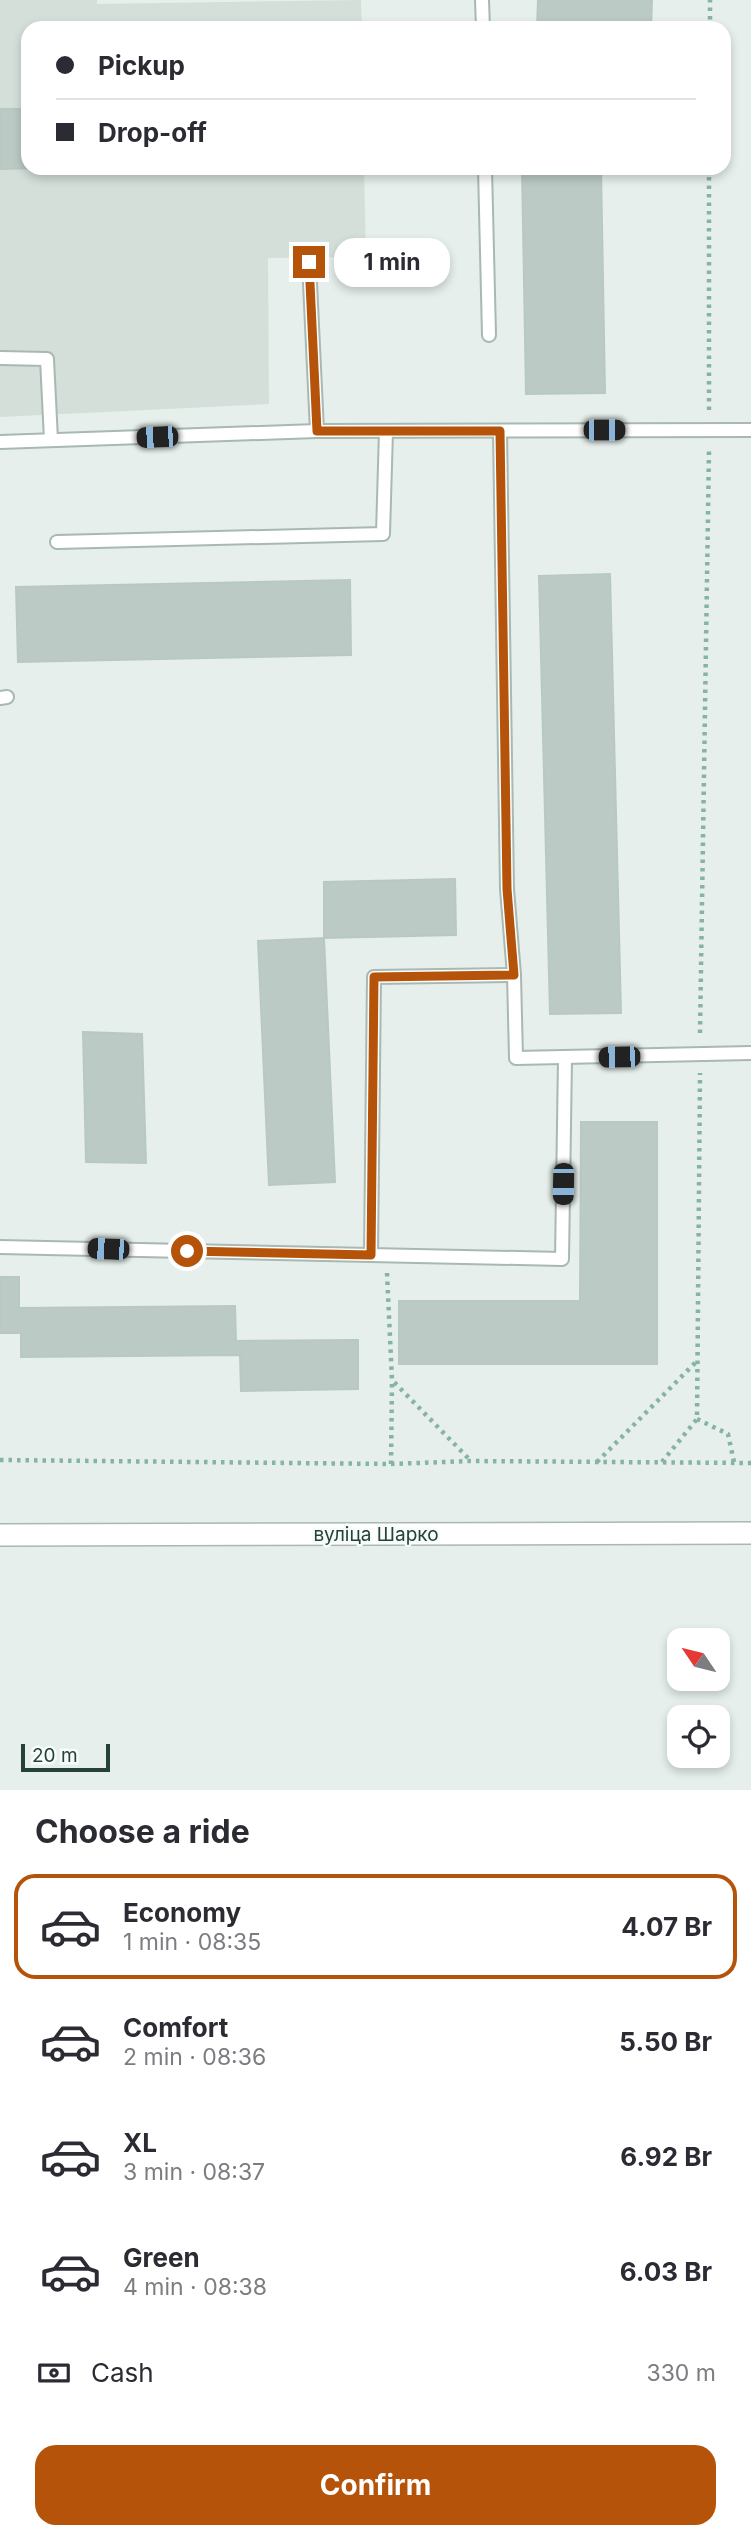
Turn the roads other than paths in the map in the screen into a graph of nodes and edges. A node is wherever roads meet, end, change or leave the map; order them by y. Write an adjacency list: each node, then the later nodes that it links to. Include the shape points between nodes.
1 (482, 0): 2 (lane)
2 (482, 21)
3 (485, 175): 5 (lane)
4 (309, 262): 8 (lane)
5 (489, 335)
6 (0, 358): 11 (lane, via 47,359)
7 (751, 430): 10 (lane)
8 (317, 431): 9 (lane); 11 (lane)
9 (386, 431): 10 (lane); 13 (lane, via 383,534)
10 (500, 431): 14 (lane, via 507,889)
11 (51, 440): 12 (lane)
12 (0, 442)
13 (57, 542)
14 (514, 975): 16 (lane, via 516,1058); 18 (lane, via 374,977)
15 (751, 1052): 16 (lane)
16 (565, 1058): 18 (lane, via 562,1259)
17 (0, 1247): 18 (lane)
18 (371, 1255)
19 (751, 1533): 20 (street, вуліца Шарко)
20 (0, 1535)

